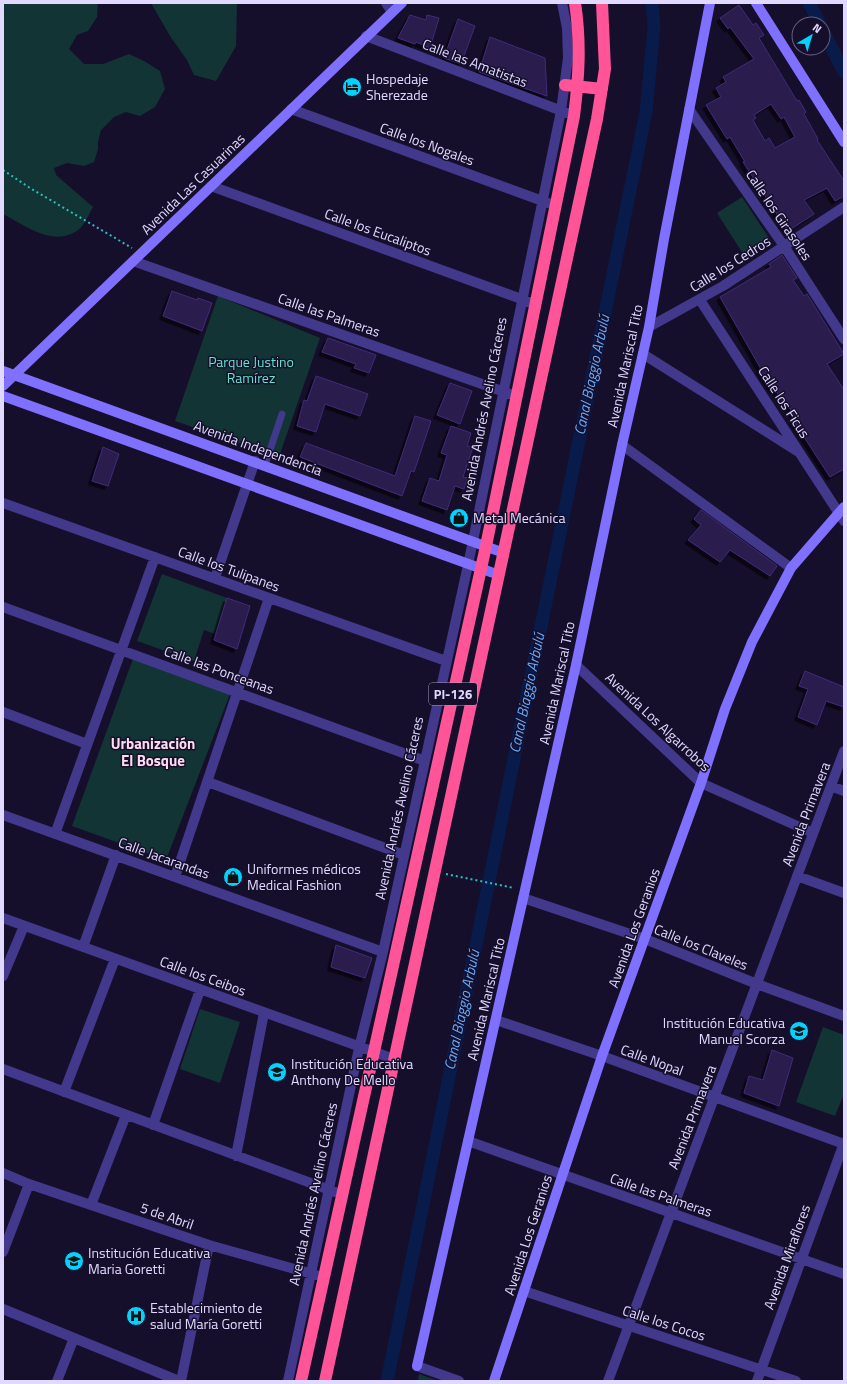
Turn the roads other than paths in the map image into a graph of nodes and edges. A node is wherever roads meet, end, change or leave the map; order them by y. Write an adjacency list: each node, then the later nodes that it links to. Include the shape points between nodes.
1 (386, 3): 8 (street)
2 (402, 3): 8 (street, Avenida Las Casuarinas)
3 (562, 3): 10 (street, Avenida Andrés Avelino Cáceres, via 567,28 568,58)
4 (575, 3): 11 (highway, Avenida Andrés Avelino Cáceres / PI-126, via 580,67)
5 (602, 3): 12 (highway, PI-126)
6 (710, 3): 14 (street, Avenida Mariscal Tito)
7 (756, 3): 17 (street)
8 (392, 12): 9 (street, Avenida Las Casuarinas)
9 (366, 36): 13 (street, Avenida Las Casuarinas); 15 (street, Calle las Amatistas)
10 (565, 85): 11 (highway); 15 (street, Avenida Andrés Avelino Cáceres)
11 (578, 86): 12 (highway); 16 (highway, Avenida Andrés Avelino Cáceres / PI-126)
12 (602, 89): 45 (highway, PI-126)
13 (291, 109): 18 (street, Avenida Las Casuarinas); 19 (street, Calle los Nogales)
14 (689, 109): 21 (street, Calle los Girasoles); 26 (street, Avenida Mariscal Tito)
15 (561, 111): 16 (street, Calle las Amatistas); 19 (street, Avenida Andrés Avelino Cáceres)
16 (574, 116): 19 (highway, Avenida Andrés Avelino Cáceres / PI-126)
17 (844, 142)
18 (211, 186): 22 (street, Avenida Las Casuarinas); 23 (street, Calle los Eucaliptos)
19 (549, 204): 23 (street, Avenida Andrés Avelino Cáceres); 25 (highway, Avenida Andrés Avelino Cáceres / PI-126)
20 (844, 207): 21 (street, Calle los Cedros)
21 (784, 246): 24 (street, Calle los Cedros); 27 (street, Calle los Girasoles)
22 (137, 258): 30 (street, Avenida Las Casuarinas); 32 (street, Calle las Palmeras)
23 (521, 299): 25 (street, Calle los Eucaliptos); 32 (street, Avenida Andrés Avelino Cáceres)
24 (700, 300): 26 (street, Calle los Cedros); 37 (street, Calle los Ficus)
25 (535, 304): 34 (highway, Avenida Andrés Avelino Cáceres / PI-126)
26 (649, 327): 28 (street, Avenida Mariscal Tito)
27 (844, 339)
28 (643, 354): 36 (street, Avenida Mariscal Tito); 37 (street)
29 (3, 371): 30 (street, Avenida Independencia)
30 (15, 375): 31 (street, Avenida Las Casuarinas); 38 (street, Avenida Independencia)
31 (3, 386)
32 (503, 391): 34 (street, Calle las Palmeras); 43 (street, Avenida Andrés Avelino Cáceres)
33 (3, 396): 40 (street)
34 (516, 396): 44 (highway, Avenida Andrés Avelino Cáceres / PI-126)
35 (282, 414): 39 (lane)
36 (622, 445): 48 (street); 56 (street, Avenida Mariscal Tito)
37 (800, 453): 42 (street, Calle los Ficus)
38 (255, 461): 39 (street, Avenida Independencia); 40 (street)
39 (265, 465): 43 (street, Avenida Independencia)
40 (247, 485): 47 (street); 51 (street)
41 (3, 503): 46 (street, Calle los Tulipanes)
42 (842, 513): 48 (street, Avenida Los Geranios)
43 (473, 541): 44 (street, Avenida Independencia); 47 (street, Avenida Andrés Avelino Cáceres)
44 (486, 546): 45 (street, Avenida Independencia); 49 (highway, Avenida Andrés Avelino Cáceres / PI-126)
45 (504, 553): 50 (highway, PI-126)
46 (154, 557): 51 (street, Calle los Tulipanes); 54 (street)
47 (468, 564): 49 (street); 55 (street, Avenida Andrés Avelino Cáceres)
48 (791, 568): 63 (street, Avenida Los Geranios, via 749,650 725,709)
49 (481, 569): 50 (street); 88 (highway, Avenida Andrés Avelino Cáceres / PI-126)
50 (499, 575): 90 (highway, PI-126)
51 (215, 578): 52 (street, Calle los Tulipanes)
52 (269, 598): 55 (street, Calle los Tulipanes); 57 (street)
53 (3, 607): 54 (street, Calle las Ponceanas)
54 (121, 650): 57 (street, Calle las Ponceanas); 59 (street)
55 (446, 661): 61 (street, Avenida Andrés Avelino Cáceres)
56 (576, 665): 63 (street, Avenida Los Algarrobos); 74 (street, Avenida Mariscal Tito)
57 (238, 692): 61 (street, Calle las Ponceanas); 62 (street)
58 (3, 712): 59 (street)
59 (87, 744): 68 (street)
60 (844, 751): 64 (street, Avenida Primavera)
61 (425, 760): 70 (street, Avenida Andrés Avelino Cáceres)
62 (208, 782): 70 (street); 72 (street)
63 (702, 783): 67 (street, Avenida Los Algarrobos); 77 (street, Avenida Los Geranios)
64 (831, 786): 65 (street); 67 (street, Avenida Primavera)
65 (844, 791)
66 (3, 815): 68 (street, Calle Jacarandas)
67 (813, 833): 71 (street, Avenida Primavera)
68 (55, 834): 69 (street, Calle Jacarandas)
69 (116, 855): 72 (street, Calle Jacarandas); 78 (street)
70 (404, 855): 79 (street, Avenida Andrés Avelino Cáceres)
71 (797, 876): 73 (street); 82 (street, Avenida Primavera)
72 (175, 877): 79 (street, Calle Jacarandas)
73 (844, 893)
74 (524, 898): 77 (street, Calle los Claveles); 86 (street, Avenida Mariscal Tito)
75 (3, 918): 76 (street, Calle los Ceibos)
76 (24, 926): 78 (street, Calle los Ceibos); 81 (street)
77 (645, 939): 82 (street, Calle los Claveles); 89 (street, Avenida Los Geranios)
78 (83, 947): 80 (street, Calle los Ceibos)
79 (383, 952): 87 (street, Avenida Andrés Avelino Cáceres)
80 (115, 959): 83 (street, Calle los Ceibos); 92 (street)
81 (3, 976)
82 (757, 984): 85 (street, Calle los Claveles); 93 (street, Avenida Primavera)
83 (200, 990): 84 (street, Calle los Ceibos); 95 (street)
84 (264, 1013): 87 (street, Calle los Ceibos); 98 (street)
85 (844, 1016)
86 (496, 1020): 89 (street, Calle Nopal); 96 (street, Avenida Mariscal Tito)
87 (360, 1048): 88 (street, Calle los Ceibos); 102 (street, Avenida Andrés Avelino Cáceres)
88 (374, 1053): 90 (street, Calle los Ceibos); 103 (highway, Avenida Andrés Avelino Cáceres / PI-126)
89 (602, 1056): 93 (street, Calle Nopal); 100 (street, Avenida Los Geranios)
90 (394, 1059): 121 (highway, PI-126)
91 (3, 1069): 92 (street)
92 (64, 1092): 94 (street)
93 (714, 1098): 97 (street, Calle Nopal); 105 (street, Avenida Primavera)
94 (126, 1115): 95 (street); 104 (street)
95 (153, 1125): 98 (street)
96 (468, 1141): 100 (street, Calle las Palmeras); 122 (street, Avenida Mariscal Tito, via 417,1366)
97 (844, 1144): 108 (street, Avenida Miraflores)
98 (236, 1156): 102 (street)
99 (3, 1173): 101 (street, 5 de Abril)
100 (562, 1175): 105 (street, Calle las Palmeras); 112 (street, Avenida Los Geranios)
101 (29, 1184): 104 (street, 5 de Abril); 107 (street)
102 (329, 1191): 103 (street); 109 (street, Avenida Andrés Avelino Cáceres)
103 (342, 1194): 111 (highway, Avenida Andrés Avelino Cáceres / PI-126)
104 (91, 1205): 106 (street, 5 de Abril)
105 (671, 1214): 108 (street, Calle las Palmeras); 114 (street, Avenida Primavera)
106 (209, 1245): 109 (street, 5 de Abril); 118 (street)
107 (3, 1252)
108 (801, 1259): 110 (street, Calle las Palmeras); 116 (street, Avenida Miraflores)
109 (311, 1274): 111 (street, 5 de Abril); 119 (street, Avenida Andrés Avelino Cáceres)
110 (844, 1274)
111 (324, 1277): 120 (highway, Avenida Andrés Avelino Cáceres / PI-126)
112 (524, 1291): 114 (street, Calle los Cocos); 123 (street, Avenida Los Geranios)
113 (3, 1309): 115 (street)
114 (629, 1326): 116 (street, Calle los Cocos); 124 (street, Avenida Primavera)
115 (74, 1338): 117 (street); 118 (street)
116 (761, 1369): 125 (street, Avenida Miraflores); 126 (street, Calle los Cocos)
117 (57, 1381)
118 (180, 1381)
119 (288, 1381)
120 (301, 1381)
121 (325, 1381)
122 (460, 1381)
123 (494, 1381)
124 (608, 1381)
125 (757, 1381)
126 (796, 1381)

